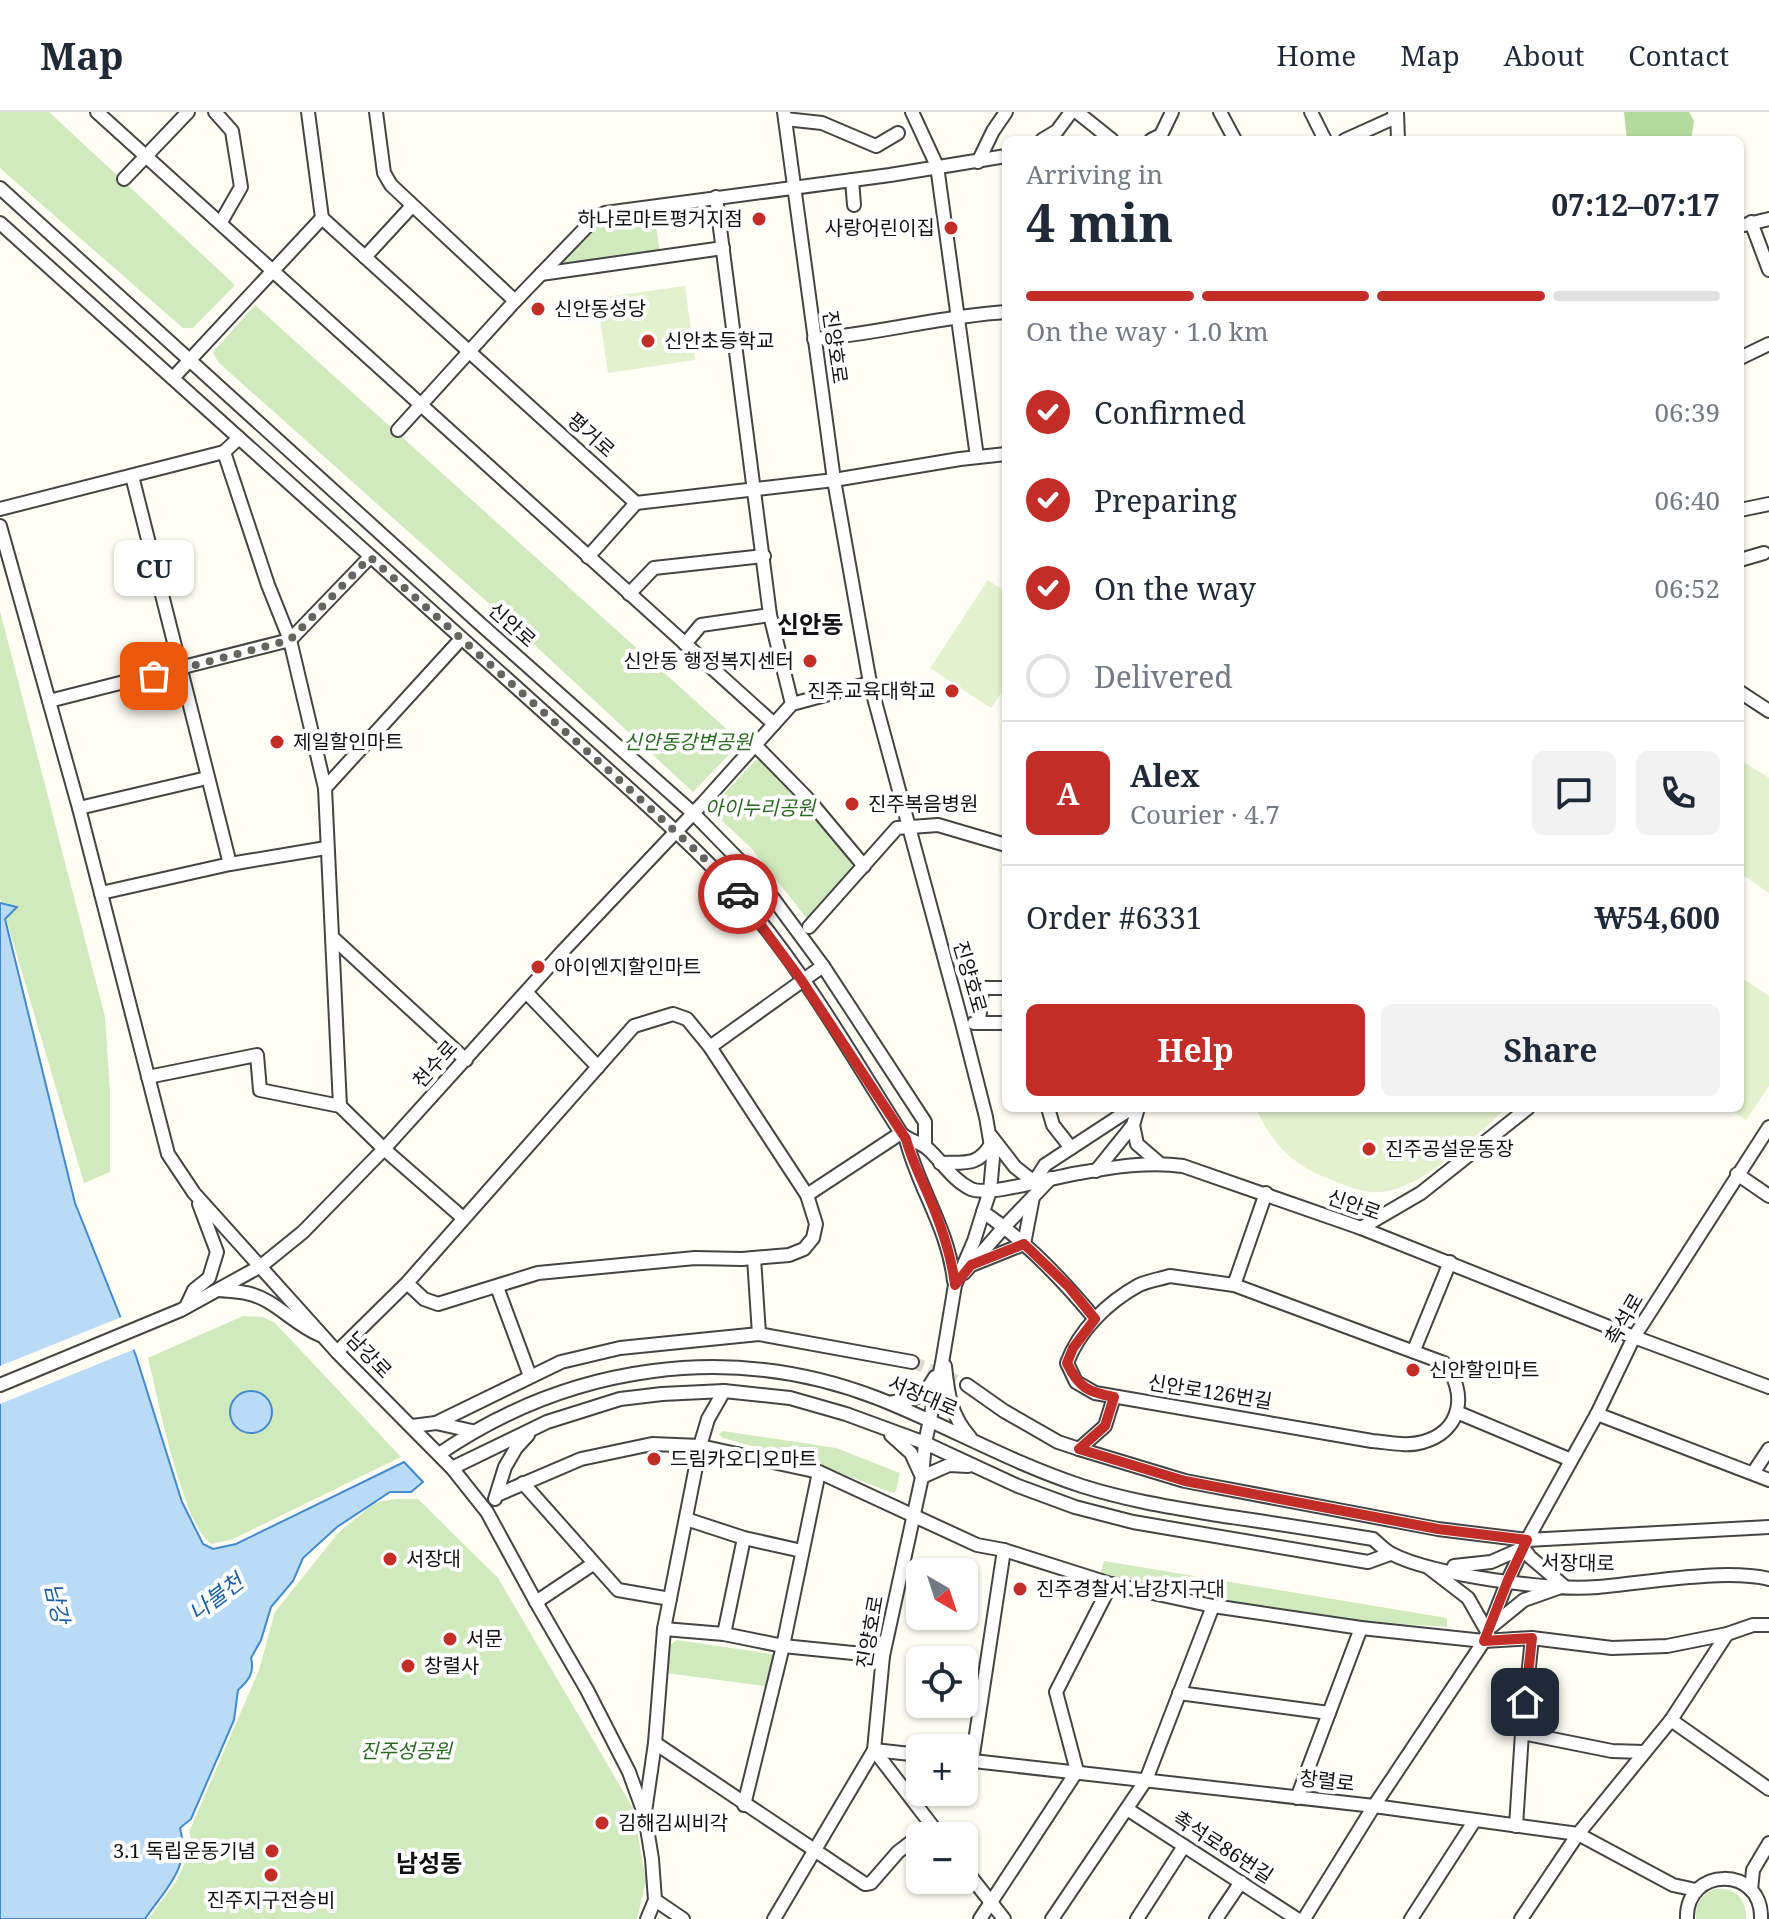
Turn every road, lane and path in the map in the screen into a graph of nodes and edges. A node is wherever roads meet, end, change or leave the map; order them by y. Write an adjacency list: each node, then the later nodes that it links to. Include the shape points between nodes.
1 (97, 112): 22 (street)
2 (188, 112): 22 (street)
3 (215, 112): 35 (street, via 232,131 241,187)
4 (308, 112): 33 (street)
5 (376, 112): 32 (street, via 384,173)
6 (912, 112): 25 (street)
7 (1006, 112): 24 (street)
8 (1074, 112): 15 (street); 16 (street)
9 (1172, 112): 17 (street)
10 (1220, 112): 18 (street)
11 (1311, 112): 19 (street)
12 (1396, 114): 20 (street); 21 (street)
13 (784, 115): 14 (street, via 822,123 876,146); 28 (street, 진양호로)
14 (898, 133)
15 (1049, 136)
16 (1107, 136)
17 (1159, 136)
18 (1233, 136)
19 (1323, 136)
20 (1353, 136)
21 (1398, 136)
22 (145, 156): 26 (street); 35 (street)
23 (1002, 157): 24 (street)
24 (978, 162): 25 (street)
25 (937, 166): 27 (street); 45 (street)
26 (124, 179)
27 (852, 180): 28 (street); 31 (street)
28 (793, 187): 30 (street); 46 (street, 진양호로)
29 (0, 188): 50 (street, 신안로)
30 (716, 197): 38 (street); 42 (street, via 605,213 588,223)
31 (854, 205)
32 (412, 206): 39 (street); 43 (street)
33 (322, 218): 39 (street, 평거로); 40 (street)
34 (1769, 219): 37 (street)
35 (221, 222): 40 (street)
36 (0, 223): 51 (street)
37 (1745, 224): 41 (street)
38 (723, 248): 42 (street); 60 (street)
39 (365, 257): 48 (street, 평거로)
40 (272, 269): 50 (street); 52 (street)
41 (1769, 270)
42 (541, 274): 43 (street)
43 (515, 301): 48 (street)
44 (1002, 312): 45 (street)
45 (960, 316): 46 (street); 57 (street)
46 (814, 339): 59 (street, 진양호로)
47 (1769, 344): 49 (street)
48 (469, 351): 52 (street); 61 (street, 평거로)
49 (1744, 356)
50 (189, 360): 51 (street); 87 (street, 신안로)
51 (173, 378): 54 (street)
52 (421, 404): 53 (street); 69 (street)
53 (398, 430)
54 (239, 438): 55 (street); 68 (street)
55 (224, 452): 58 (street); 74 (street)
56 (1002, 454): 57 (street)
57 (977, 457): 59 (street)
58 (132, 476): 63 (street); 76 (street)
59 (834, 480): 60 (street); 77 (street, 진양호로)
60 (755, 489): 61 (street); 67 (street)
61 (636, 503): 69 (street)
62 (1769, 504): 64 (street)
63 (0, 509)
64 (1744, 509)
65 (0, 526): 79 (street, 남강로)
66 (1764, 553): 70 (street)
67 (764, 556): 71 (street, via 654,568); 72 (street)
68 (370, 557): 73 (street); 74 (street)
69 (588, 557): 71 (street)
70 (1744, 559)
71 (629, 594): 75 (street)
72 (770, 615): 75 (street, via 701,625); 80 (street)
73 (461, 639): 85 (street); 89 (street)
74 (290, 640): 76 (street); 85 (street)
75 (685, 644): 82 (street)
76 (181, 669): 79 (street); 84 (street)
77 (870, 683): 80 (street); 88 (street, 진양호로)
78 (1744, 695): 81 (street)
79 (49, 701): 86 (street, 남강로)
80 (792, 704): 82 (street, 천수로)
81 (1769, 711)
82 (774, 724): 83 (street, 천수로)
83 (755, 745): 87 (street, 천수로); 93 (street)
84 (207, 778): 86 (street); 92 (street)
85 (325, 788): 91 (street)
86 (79, 808): 94 (street, 남강로)
87 (693, 813): 89 (street, 천수로); 97 (street, 신안로, via 772,897)
88 (907, 826): 90 (street, via 938,825); 93 (street, via 897,828); 101 (street, 진양호로)
89 (676, 831): 98 (street, via 754,913); 100 (street, 천수로)
90 (1002, 844)
91 (326, 848): 92 (street); 96 (street)
92 (230, 864): 94 (street)
93 (864, 866): 95 (street)
94 (101, 893): 107 (street, 남강로)
95 (809, 927)
96 (332, 937): 105 (street); 108 (street)
97 (823, 966): 98 (street); 117 (street, 신안로, via 925,1122)
98 (802, 981): 104 (street); 115 (street)
99 (1002, 988): 102 (street, via 982,988)
100 (527, 993): 105 (street, 천수로); 106 (street)
101 (962, 1023): 102 (street); 116 (street, 진양호로)
102 (979, 1023): 103 (street)
103 (1002, 1026)
104 (710, 1047): 106 (street, via 687,1019 673,1014 634,1026); 128 (street)
105 (466, 1060): 119 (street, 천수로)
106 (598, 1067): 131 (street)
107 (148, 1077): 108 (street, via 257,1055 260,1090); 126 (street, 남강로, via 168,1154)
108 (340, 1106): 119 (street)
109 (1049, 1112): 118 (street)
110 (1129, 1112): 118 (street)
111 (1135, 1112): 113 (street)
112 (1523, 1112): 133 (street, via 1421,1193)
113 (1133, 1125): 120 (street, via 1137,1144); 122 (street)
114 (1769, 1127): 123 (street, 촉석로)
115 (903, 1136): 117 (street, 신안로); 128 (street); 140 (street, via 938,1219)
116 (991, 1140): 121 (street, via 984,1157); 124 (street); 125 (street, 진양호로)
117 (925, 1146): 121 (street, 신안로)
118 (1071, 1148): 124 (street, via 1045,1165)
119 (384, 1149): 131 (street); 138 (street, 천수로, via 303,1232)
120 (1158, 1162): 122 (street, 신안로); 127 (street, 신안로)
121 (940, 1163): 125 (street, 신안로, via 973,1190)
122 (1096, 1171): 124 (street, 신안로, via 1051,1178)
123 (1737, 1174): 129 (street); 148 (street, 촉석로)
124 (1034, 1188): 125 (street); 132 (street); 134 (street)
125 (990, 1191): 130 (street, 진양호로)
126 (194, 1193): 138 (street, 남강로); 144 (street, via 217,1252 209,1278)
127 (1266, 1193): 133 (street, 신안로); 141 (street)
128 (807, 1195): 135 (street, via 816,1224 804,1249)
129 (1769, 1196)
130 (983, 1212): 132 (street); 140 (street, 진양호로)
131 (463, 1218): 139 (street)
132 (1005, 1226): 134 (street); 137 (street)
133 (1361, 1228): 136 (street, 신안로)
134 (1024, 1244): 137 (street); 145 (street)
135 (754, 1258): 142 (street, via 695,1258 538,1273); 146 (street)
136 (1450, 1262): 148 (street, 신안로); 149 (street)
137 (971, 1265): 140 (street)
138 (261, 1266): 143 (street, 천수로); 147 (street, 남강로)
139 (407, 1283): 142 (street, via 438,1304); 150 (street)
140 (955, 1285): 151 (street, 진양호로)
141 (1234, 1285): 145 (street, 신안로126번길, via 1170,1276 1140,1285); 149 (street, 신안로126번길)
142 (497, 1287): 153 (street)
143 (219, 1290): 144 (street, 천수로); 147 (street, via 249,1293)
144 (183, 1308): 154 (street, 천수로)
145 (1095, 1319): 158 (street, 신안로126번길, via 1067,1363 1076,1382)
146 (759, 1334): 152 (street); 153 (street, via 620,1348 561,1362)
147 (323, 1336): 150 (street, 남강로)
148 (1634, 1337): 156 (street, 신안로); 161 (street, 촉석로)
149 (1414, 1350): 160 (street, 신안로126번길, via 1444,1363 1454,1374)
150 (337, 1352): 165 (street, 남강로)
151 (943, 1359): 159 (street, via 920,1396); 162 (street, 진양호로); 168 (street, via 950,1406)
152 (912, 1362)
153 (530, 1376): 163 (street)
154 (0, 1385)
155 (967, 1385): 171 (street, via 1058,1442)
156 (1769, 1387)
157 (724, 1391): 164 (street, 서장대로, via 790,1398); 166 (street, 서장대로, via 620,1399); 170 (street)
158 (1114, 1397): 160 (street, 신안로126번길, via 1406,1444 1435,1437); 171 (street, via 1105,1426)
159 (888, 1403): 162 (street, 서장대로); 167 (street, 서장대로, via 797,1376 666,1368 583,1385)
160 (1459, 1413): 174 (street)
161 (1597, 1414): 174 (street, 촉석로); 178 (street)
162 (930, 1422): 168 (street, 서장대로); 169 (street, 진양호로)
163 (436, 1423): 165 (street); 167 (street)
164 (879, 1425): 169 (street, 서장대로); 179 (street, via 911,1453)
165 (412, 1426): 173 (street, 남강로)
166 (534, 1428): 176 (street, 서장대로); 182 (street, via 505,1467)
167 (472, 1431): 173 (street, 서장대로)
168 (972, 1439): 191 (street, 서장대로, via 1081,1486 1137,1502 1373,1539)
169 (925, 1443): 175 (street, 서장대로); 179 (street, 진양호로)
170 (700, 1446): 177 (street); 181 (street, via 652,1444 581,1459); 185 (street)
171 (1079, 1449): 188 (street, via 1185,1481)
172 (1769, 1449): 178 (street)
173 (439, 1454): 176 (street, 남강로)
174 (1571, 1460): 188 (street, 촉석로)
175 (974, 1466): 179 (street, via 949,1465); 191 (street, 서장대로, via 1032,1492 1133,1522 1368,1562)
176 (452, 1468): 183 (street, 남강로)
177 (819, 1472): 184 (street); 190 (street)
178 (1753, 1473): 180 (street)
179 (922, 1477): 184 (street, 진양호로)
180 (1769, 1480)
181 (523, 1483): 182 (street); 192 (street)
182 (497, 1495): 183 (street)
183 (487, 1512): 199 (street, 남강로)
184 (914, 1516): 189 (street, via 977,1545); 209 (street, 진양호로)
185 (686, 1519): 187 (street); 198 (street)
186 (1769, 1527): 188 (street)
187 (744, 1538): 190 (street); 204 (street)
188 (1525, 1544): 193 (street, via 1491,1562); 195 (street, 촉석로); 197 (street, via 1530,1557)
189 (1004, 1550): 196 (street); 214 (street)
190 (802, 1551): 208 (street)
191 (1390, 1554): 193 (street, 서장대로)
192 (593, 1564): 198 (street, via 618,1590); 199 (street)
193 (1427, 1566): 195 (street, 서장대로); 205 (street, via 1468,1598)
194 (1769, 1579): 197 (street, 서장대로)
195 (1508, 1580): 197 (street, 서장대로); 205 (street, 촉석로)
196 (1111, 1584): 200 (street); 220 (street, via 1056,1692)
197 (1564, 1586): 205 (street, via 1524,1600)
198 (670, 1599): 203 (street)
199 (536, 1602): 227 (street, 남강로, via 629,1772)
200 (1213, 1606): 202 (street); 210 (street)
201 (1769, 1625): 206 (street)
202 (1361, 1628): 205 (street); 211 (street)
203 (664, 1629): 204 (street); 215 (street)
204 (724, 1634): 208 (street)
205 (1487, 1634): 207 (street); 225 (street, 촉석로)
206 (1727, 1634): 207 (street, via 1667,1646 1612,1648); 212 (street)
207 (1532, 1638): 213 (street)
208 (783, 1646): 209 (street); 224 (street)
209 (883, 1656): 216 (street, 진양호로)
210 (1179, 1693): 211 (street); 221 (street)
211 (1329, 1713): 223 (street)
212 (1671, 1720): 217 (street); 222 (street)
213 (1522, 1733): 217 (street); 230 (street)
214 (972, 1734)
215 (655, 1743): 224 (street); 227 (street)
216 (874, 1750): 218 (street); 229 (street); 235 (street, 진양호로)
217 (1644, 1752): 231 (street)
218 (906, 1753)
219 (978, 1761): 220 (street, 창렬로)
220 (1077, 1771): 221 (street, 창렬로); 245 (street)
221 (1146, 1780): 223 (street, 창렬로); 226 (street)
222 (1769, 1789)
223 (1297, 1798): 225 (street, 창렬로)
224 (744, 1805): 235 (street)
225 (1374, 1806): 228 (street, 창렬로); 256 (street, 촉석로)
226 (1127, 1809): 234 (street, 촉석로86번길); 252 (street)
227 (645, 1816): 243 (street, 남강로)
228 (1475, 1820): 230 (street, 창렬로); 246 (street)
229 (929, 1822)
230 (1516, 1826): 231 (street, 창렬로)
231 (1578, 1834): 239 (street, 창렬로); 257 (street)
232 (1769, 1843): 236 (street)
233 (906, 1846): 235 (street, via 865,1884)
234 (1184, 1846): 238 (street, 촉석로86번길); 253 (street)
235 (814, 1852): 249 (street, 진양호로)
236 (1753, 1870): 237 (street); 242 (street)
237 (1736, 1880): 241 (street, via 1715,1879); 242 (street)
238 (1241, 1882): 254 (street); 255 (street, 촉석로86번길)
239 (1673, 1885): 241 (street); 244 (street)
240 (978, 1887): 245 (street)
241 (1696, 1890): 244 (street)
242 (1751, 1890): 259 (street)
243 (655, 1900): 247 (street, 남강로); 248 (street)
244 (1688, 1903): 258 (street)
245 (991, 1904): 250 (street); 251 (street)
246 (1413, 1918)
247 (647, 1919)
248 (683, 1919)
249 (774, 1919)
250 (980, 1919)
251 (1004, 1919)
252 (1052, 1919)
253 (1137, 1919)
254 (1216, 1919)
255 (1297, 1919)
256 (1304, 1919)
257 (1521, 1919)
258 (1687, 1919)
259 (1761, 1919)

